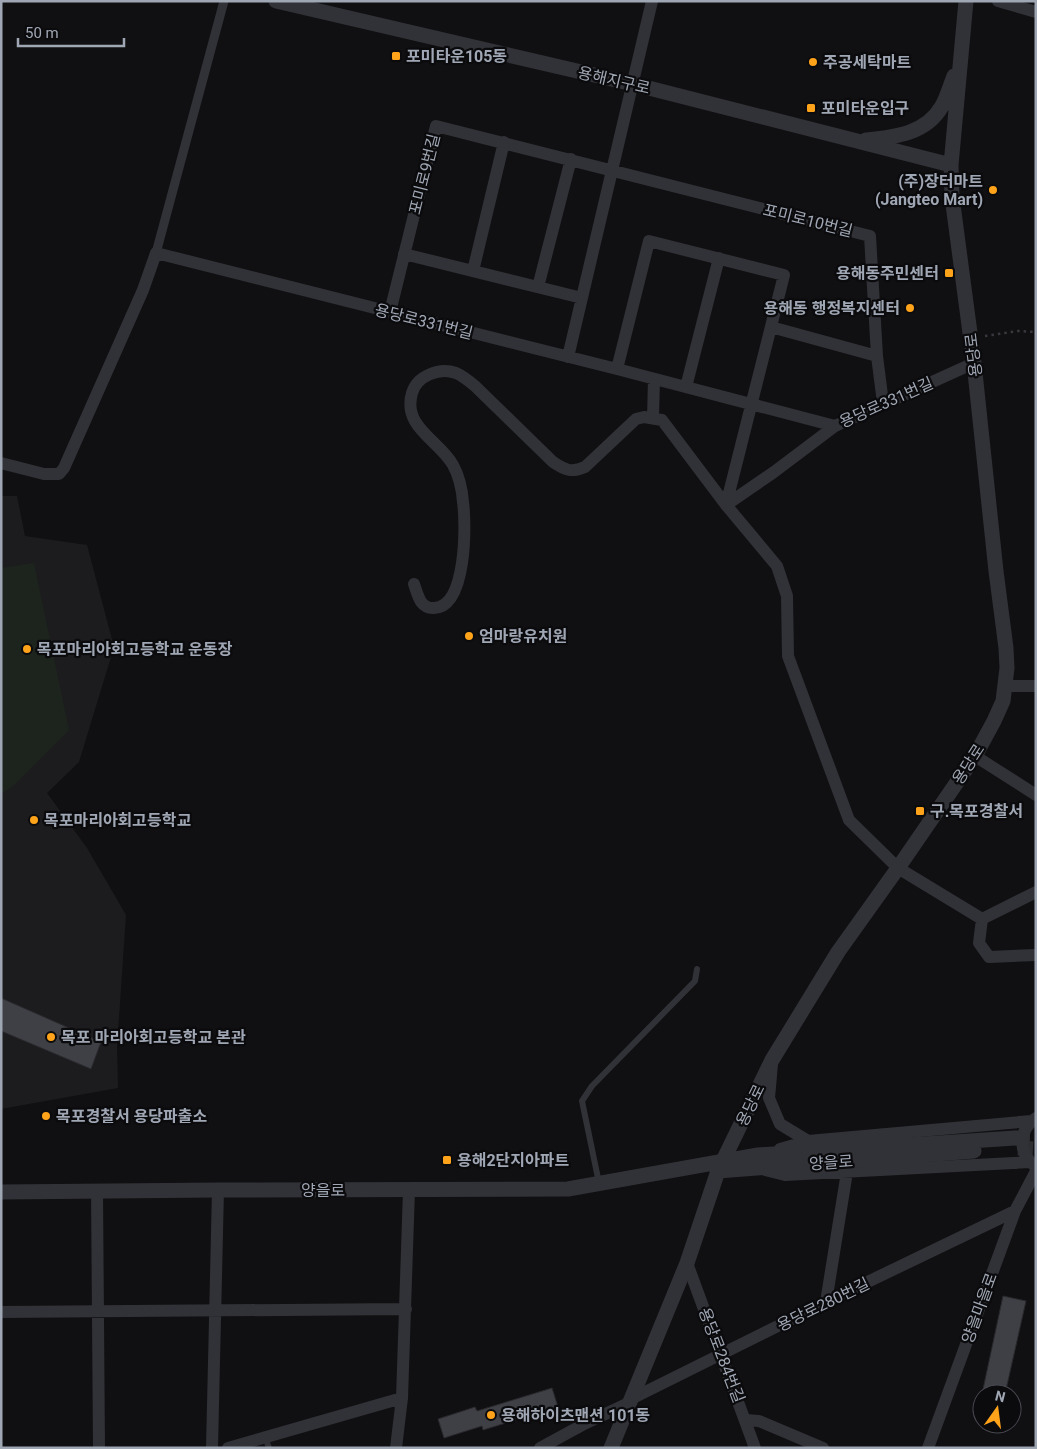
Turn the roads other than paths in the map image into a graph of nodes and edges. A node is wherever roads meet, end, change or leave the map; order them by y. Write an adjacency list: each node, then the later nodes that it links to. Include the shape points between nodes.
1 (224, 1): 14 (street)
2 (276, 1): 8 (street, 용해지구로)
3 (652, 1): 8 (street)
4 (966, 1): 7 (street, 용당로)
5 (998, 1): 6 (street)
6 (1036, 12)
7 (961, 59): 9 (street, via 943,105 927,124 893,137); 12 (street, 용당로)
8 (633, 84): 9 (street, 용해지구로); 13 (street)
9 (857, 141): 12 (street, 용해지구로)
10 (504, 142): 11 (street, 포미로9번길); 15 (street, 포미로9번길, via 436,126); 17 (street)
11 (571, 159): 13 (street, 포미로9번길); 18 (street)
12 (951, 165): 24 (street, 용당로, via 952,197)
13 (613, 170): 19 (street); 22 (street, 포미로10번길, via 870,236)
14 (156, 254): 20 (street, 용당로331번길); 32 (street, via 64,468 59,474 44,474)
15 (404, 254): 17 (street); 20 (street, 포미로9번길)
16 (719, 258): 21 (street, via 784,275); 25 (street, via 649,240); 27 (street)
17 (473, 271): 18 (street)
18 (538, 287): 19 (street)
19 (582, 298): 23 (street)
20 (390, 312): 23 (street, 용당로331번길)
21 (771, 327): 22 (street); 29 (street)
22 (877, 356): 28 (street, 포미로10번길)
23 (568, 357): 25 (street, 용당로331번길)
24 (974, 363): 28 (street, 용당로331번길); 35 (street, 용당로, via 1006,648)
25 (617, 369): 26 (street, 용당로331번길)
26 (654, 379): 27 (street, 용당로331번길); 30 (street)
27 (686, 387): 29 (street, 용당로331번길)
28 (883, 403): 31 (street, 용당로331번길)
29 (751, 405): 31 (street, 용당로331번길); 33 (street)
30 (653, 418): 33 (street, via 662,420); 34 (street, via 636,420 585,467 566,470 553,462 462,377 448,372 422,378 414,388 410,411 419,428 448,458 457,474 463,500 464,534 460,573 456,589 447,603 435,608 426,606 420,602)
31 (835, 426): 33 (street)
32 (1, 464)
33 (726, 504): 39 (street, via 777,566 787,596 788,656 849,820)
34 (414, 584)
35 (1005, 686): 36 (street); 37 (street, 용당로, via 1003,701)
36 (1036, 686)
37 (975, 756): 38 (street); 39 (street, 용당로)
38 (1036, 795)
39 (898, 868): 41 (street); 44 (street, 용당로, via 838,952)
40 (1036, 892): 41 (street)
41 (982, 919): 42 (street, via 979,944 989,957)
42 (1036, 955)
43 (697, 969): 52 (lane, via 695,981 592,1086 582,1102)
44 (772, 1060): 46 (street, via 770,1098 780,1124); 49 (street, 용당로)
45 (1034, 1120): 46 (street); 50 (street, via 1022,1137 1025,1155)
46 (808, 1141): 48 (street)
47 (1016, 1143): 48 (street, 양을로)
48 (756, 1161): 49 (street, 양을로); 51 (street, via 785,1175)
49 (721, 1165): 52 (street, 양을로); 58 (street, 용당로)
50 (1034, 1167): 51 (street); 57 (street, 양을마을로)
51 (847, 1172): 59 (street)
52 (599, 1183): 55 (street, 양을로, via 568,1189)
53 (97, 1190): 54 (street, 양을로); 56 (street, 양을로); 62 (street)
54 (218, 1190): 55 (street, 양을로); 61 (street)
55 (409, 1190): 60 (street)
56 (1, 1192)
57 (1015, 1211): 59 (street, 용당로280번길); 77 (street, 양을마을로)
58 (687, 1263): 64 (street, 용당로284번길); 66 (street, 용당로)
59 (826, 1302): 64 (street, 용당로280번길)
60 (406, 1309): 61 (street); 65 (street)
61 (215, 1310): 62 (street); 70 (street)
62 (98, 1311): 63 (street); 69 (street)
63 (1, 1312)
64 (721, 1355): 66 (street, 용당로280번길); 67 (street, 용당로284번길)
65 (402, 1398): 68 (street); 72 (street)
66 (630, 1401): 73 (street, 용당로280번길); 74 (street, 용당로)
67 (746, 1420): 75 (street, 용당로284번길); 76 (street, via 759,1421)
68 (267, 1442): 71 (street)
69 (99, 1448)
70 (212, 1448)
71 (228, 1448)
72 (396, 1448)
73 (540, 1448)
74 (610, 1448)
75 (755, 1448)
76 (823, 1448)
77 (928, 1448)

